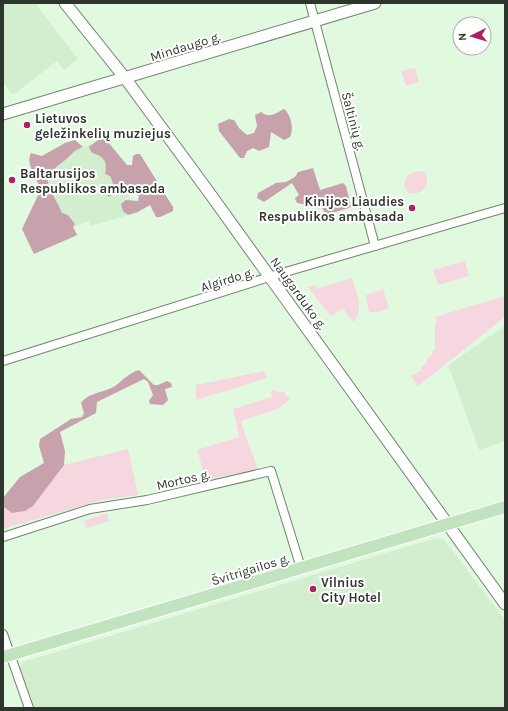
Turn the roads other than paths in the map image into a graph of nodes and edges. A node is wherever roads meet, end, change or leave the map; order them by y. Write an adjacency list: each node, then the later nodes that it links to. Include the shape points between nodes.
1 (65, 3): 5 (main road, Naugarduko g.)
2 (310, 3): 4 (street, Šaltinių g.)
3 (376, 3): 4 (main road, Mindaugo g.)
4 (315, 21): 5 (main road, Mindaugo g.); 8 (street, Šaltinių g.)
5 (125, 78): 6 (main road, Mindaugo g.); 9 (main road, Naugarduko g.)
6 (3, 114)
7 (505, 208): 8 (street, Algirdo g.)
8 (375, 246): 9 (street, Algirdo g.)
9 (270, 278): 10 (street, Algirdo g.); 12 (main road, Naugarduko g.)
10 (3, 361)
11 (505, 507): 12 (main road, Švitrigailos g.)
12 (446, 524): 14 (main road, Švitrigailos g.); 15 (main road, Naugarduko g.)
13 (3, 537): 14 (street, Mortos g., via 90,509 147,500 272,471)
14 (301, 568): 17 (main road, Švitrigailos g.)
15 (505, 604)
16 (3, 634): 17 (street)
17 (7, 656): 18 (street)
18 (29, 708)

